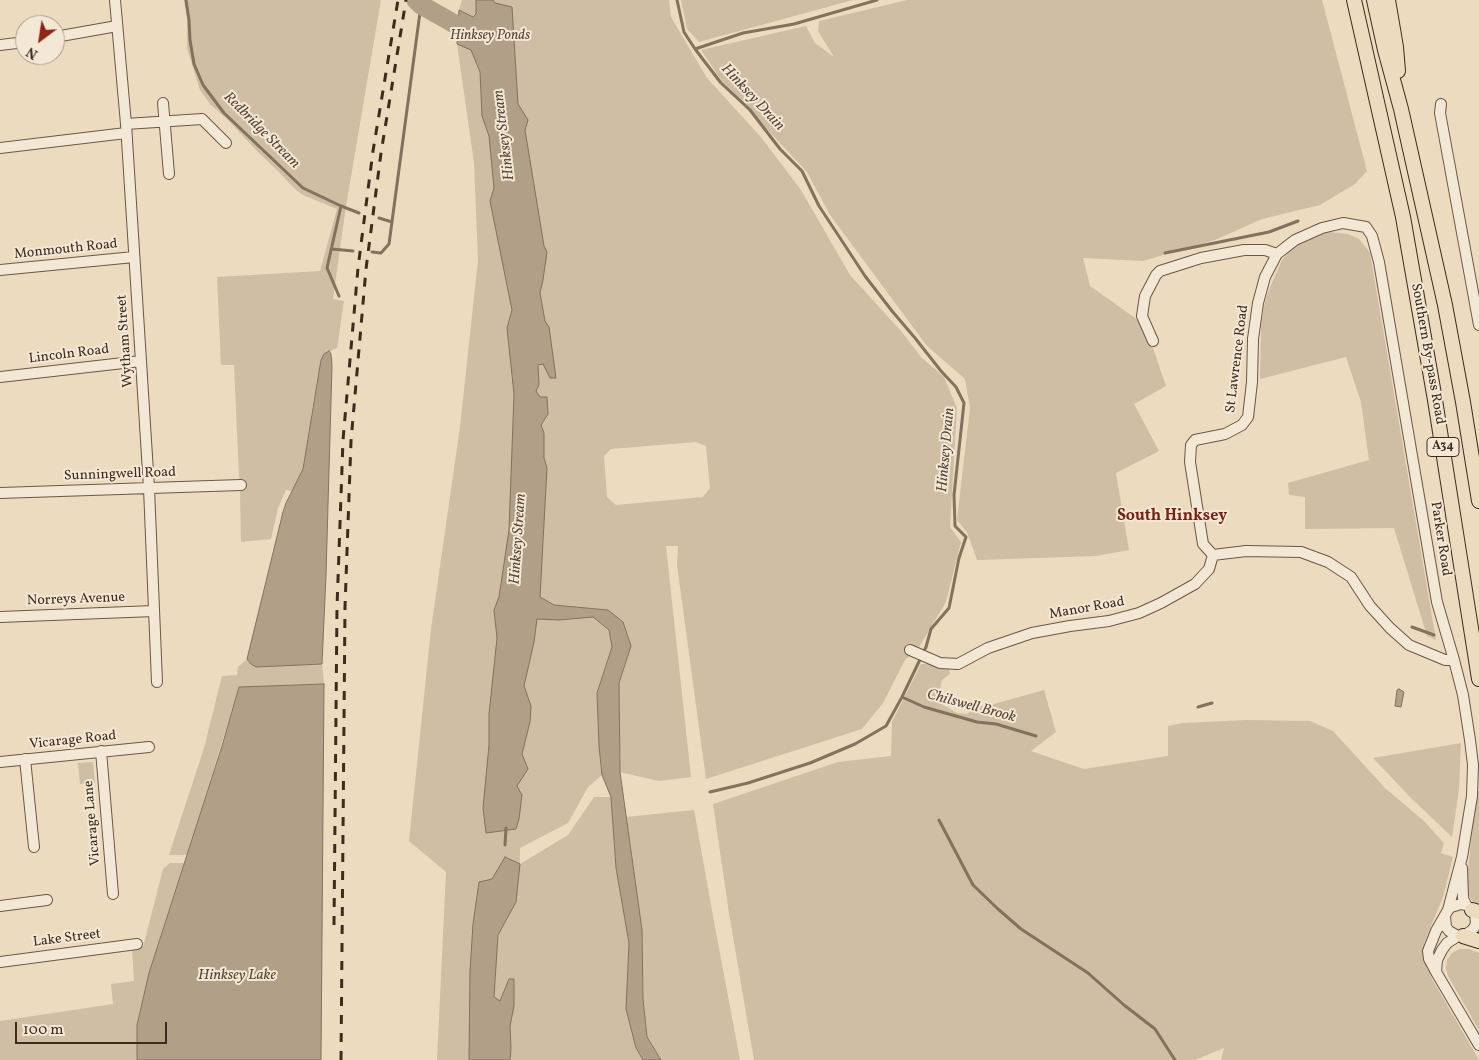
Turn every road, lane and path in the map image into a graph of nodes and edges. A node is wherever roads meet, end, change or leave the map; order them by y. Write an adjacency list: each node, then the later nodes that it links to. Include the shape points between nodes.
1 (115, 0): 6 (street, Wytham Street)
2 (1348, 0): 10 (highway)
3 (1354, 0): 10 (highway, A34)
4 (1374, 0): 13 (highway, A34)
5 (1388, 0): 13 (highway)
6 (117, 26): 7 (street); 15 (street, Wytham Street)
7 (65, 35)
8 (15, 43): 9 (street)
9 (0, 45)
10 (1369, 62): 36 (highway, Southern By-pass Road / A34, via 1421,314)
11 (162, 103): 14 (street)
12 (1441, 104): 23 (street, via 1440,113)
13 (1402, 109): 30 (highway, Southern By-pass Road / A34, via 1445,305)
14 (164, 122): 15 (street); 16 (street, via 202,119); 18 (street)
15 (126, 129): 17 (street); 21 (street, Wytham Street)
16 (226, 143)
17 (0, 148)
18 (169, 174)
19 (1366, 227): 20 (street, St Lawrence Road, via 1343,223 1322,228 1295,240); 35 (street, Parker Road, via 1372,236 1378,262 1436,594)
20 (1277, 254): 24 (street, via 1265,250 1244,250 1201,258 1160,271 1146,296 1142,316); 31 (street, St Lawrence Road, via 1265,277 1258,304 1248,417 1242,425 1225,434 1195,440 1191,445 1190,462 1203,544)
21 (134, 257): 22 (street, Monmouth Road); 25 (street, Wytham Street)
22 (0, 270)
23 (1479, 326)
24 (1153, 341)
25 (140, 361): 26 (street, Lincoln Road); 28 (street, Wytham Street)
26 (0, 377)
27 (241, 485): 28 (street, Sunningwell Road)
28 (149, 488): 29 (street, Sunningwell Road); 32 (street, Wytham Street)
29 (0, 493)
30 (1479, 501)
31 (1213, 556): 34 (street, Manor Road, via 1208,569 1195,584 1139,613 1032,633 988,648 958,664 940,663); 35 (street, via 1246,551 1302,552 1328,562 1351,577 1370,606 1409,645 1445,660)
32 (154, 611): 33 (street, Norreys Avenue); 37 (street, Wytham Street)
33 (0, 617)
34 (917, 654)
35 (1454, 660): 43 (street, Parker Road, via 1463,695 1473,765 1472,796)
36 (1479, 679)
37 (157, 682)
38 (148, 747): 39 (street, Vicarage Road)
39 (101, 751): 40 (street, Vicarage Road); 44 (street, Vicarage Lane)
40 (25, 759): 41 (street, Vicarage Road); 42 (street)
41 (0, 762)
42 (34, 847)
43 (1462, 857): 47 (street, Parker Road, via 1463,898); 48 (street, Parker Road)
44 (113, 894)
45 (47, 900): 46 (street)
46 (0, 906)
47 (1472, 909): 48 (street, via 1456,905); 49 (street, via 1476,919 1474,928)
48 (1446, 913): 49 (street, via 1446,927); 53 (street, Parker Road, via 1428,951)
49 (1460, 936): 50 (highway); 53 (street, via 1442,950)
50 (1479, 942)
51 (137, 944): 52 (street, Lake Street)
52 (0, 962)
53 (1436, 972): 54 (street, Parker Road)
54 (1479, 1045)

